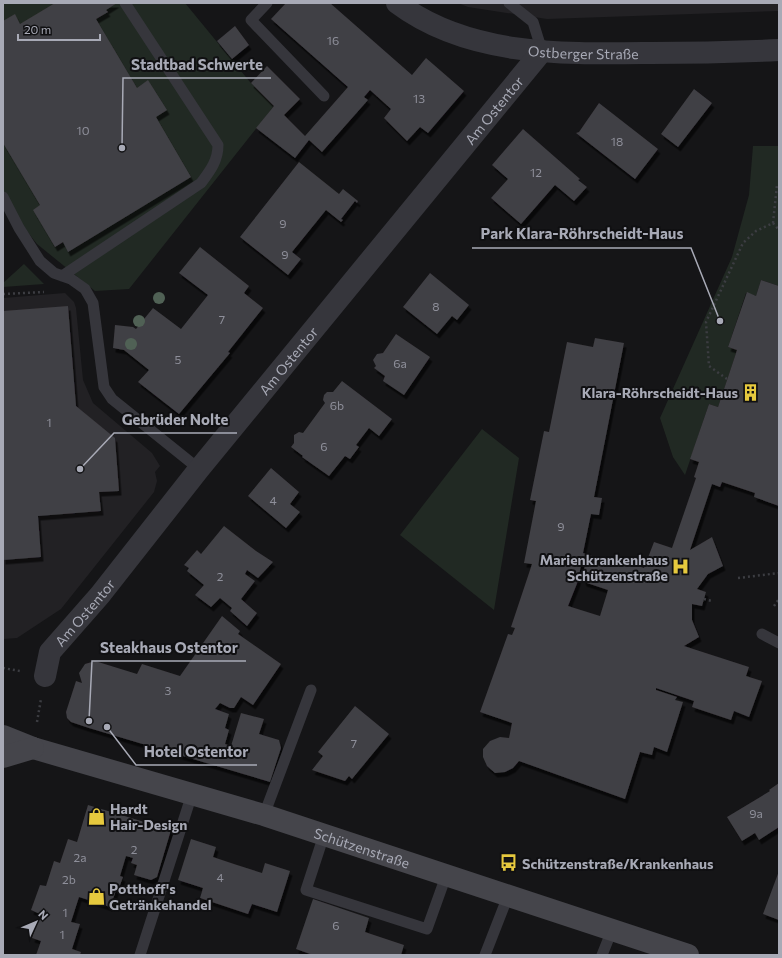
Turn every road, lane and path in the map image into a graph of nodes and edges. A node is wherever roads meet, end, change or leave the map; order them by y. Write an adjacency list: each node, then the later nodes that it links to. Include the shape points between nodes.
1 (125, 3): 12 (lane, via 218,145 218,156 201,183)
2 (267, 3): 7 (lane, via 251,20)
3 (397, 3): 6 (street, Ostberger Straße, via 439,29 464,38)
4 (509, 3): 6 (lane, via 533,22)
5 (779, 50): 6 (street, Ostberger Straße, via 573,54)
6 (542, 51): 14 (street, Am Ostentor)
7 (324, 96)
8 (779, 185): 10 (path)
9 (3, 197): 12 (lane, via 40,261 54,273)
10 (773, 223): 11 (path); 13 (path, via 756,231 743,243 706,322 709,366)
11 (779, 230)
12 (62, 276): 14 (lane, via 85,289 93,303 104,387 112,399)
13 (727, 379)
14 (199, 469): 23 (street, Am Ostentor, via 100,595 50,652)
15 (779, 573): 16 (path)
16 (738, 578)
17 (704, 599): 19 (path)
18 (779, 599): 20 (path)
19 (712, 601)
20 (774, 606)
21 (762, 634): 22 (lane)
22 (779, 643)
23 (45, 676): 26 (path)
24 (311, 690): 29 (lane)
25 (3, 736): 26 (main road, Schützenstraße)
26 (33, 748): 27 (main road); 28 (main road, Schützenstraße)
27 (3, 758)
28 (192, 794): 29 (main road, Schützenstraße); 34 (lane)
29 (264, 815): 30 (main road, Schützenstraße)
30 (324, 835): 31 (main road, Schützenstraße); 31 (lane, via 306,890 427,930)
31 (446, 876): 32 (main road, Schützenstraße)
32 (508, 896): 33 (main road, Schützenstraße); 35 (lane)
33 (612, 930): 36 (lane); 37 (main road, Schützenstraße)
34 (140, 955)
35 (485, 955)
36 (602, 955)
37 (688, 955)

